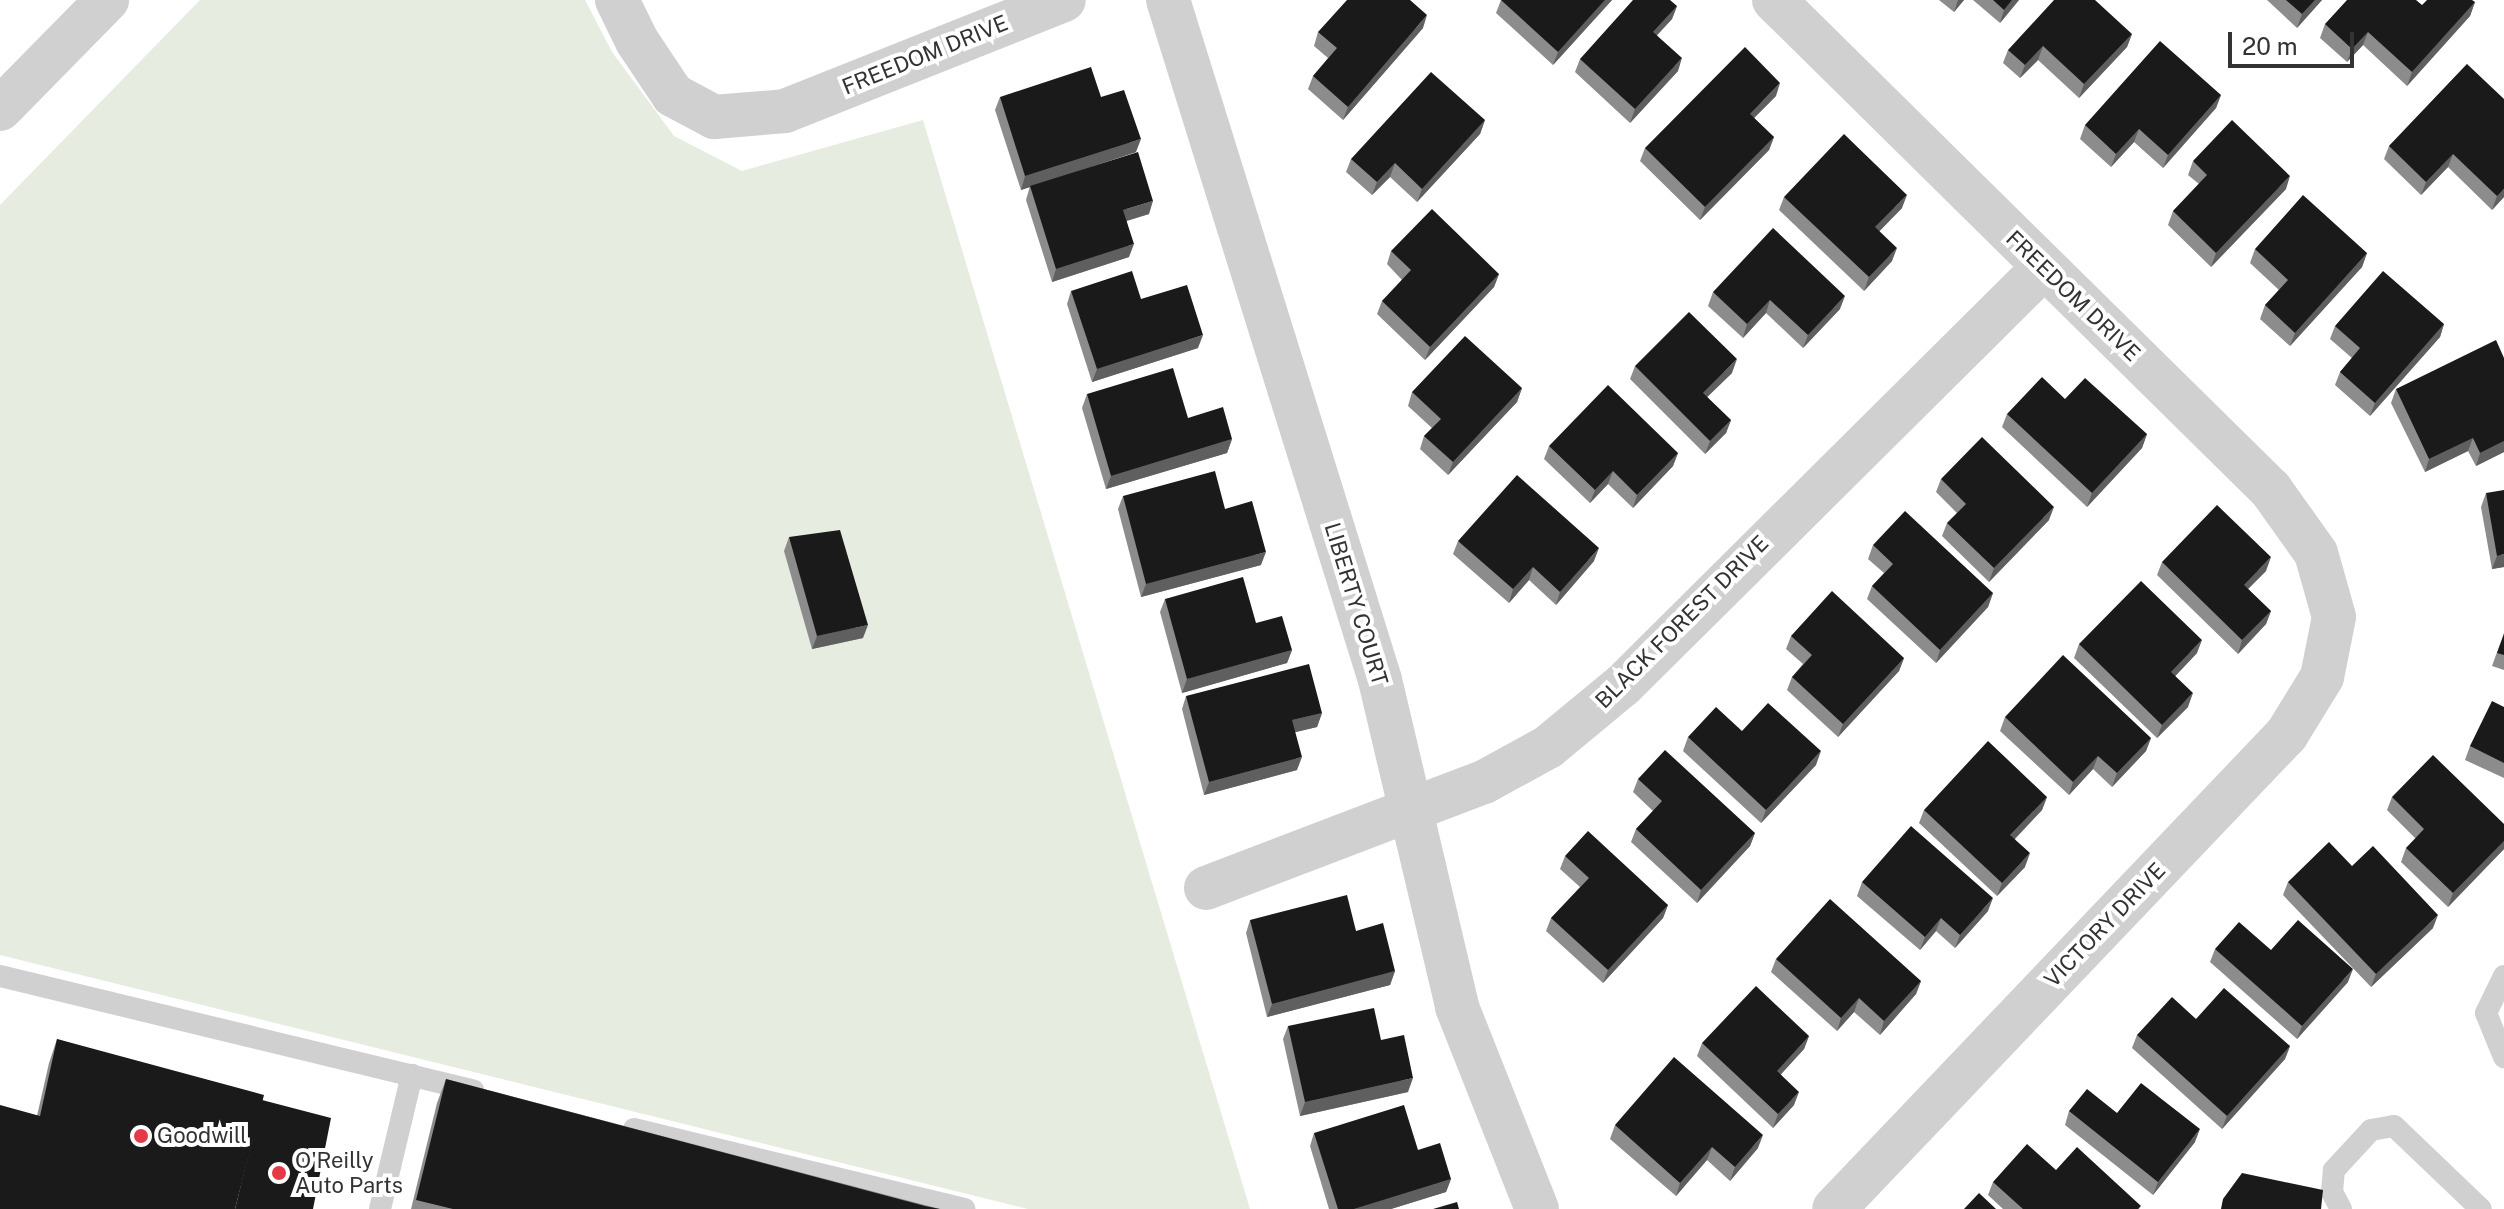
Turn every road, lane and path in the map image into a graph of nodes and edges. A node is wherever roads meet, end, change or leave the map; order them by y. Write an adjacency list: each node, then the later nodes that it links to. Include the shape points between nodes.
1 (107, 0): 6 (street)
2 (617, 0): 3 (street, FREEDOM DRIVE, via 673,95 714,117 785,111)
3 (1064, 0)
4 (1168, 0): 9 (street, LIBERTY COURT, via 1380,680)
5 (1774, 0): 7 (street, FREEDOM DRIVE)
6 (0, 109)
7 (2043, 268): 8 (street, FREEDOM DRIVE, via 2294,517 2316,553); 9 (street, BLACK FOREST DRIVE, via 1623,685 1548,747 1484,782)
8 (2334, 617): 20 (street, VICTORY DRIVE, via 2322,677 2287,734)
9 (1407, 809): 10 (street, BLACK FOREST DRIVE); 19 (street, LIBERTY COURT, via 1457,1007)
10 (1206, 888)
11 (0, 976): 14 (lane)
12 (2504, 976): 13 (lane, via 2486,1013)
13 (2504, 1057)
14 (412, 1075): 15 (lane); 17 (lane)
15 (488, 1094)
16 (611, 1124): 18 (lane)
17 (380, 1209)
18 (964, 1209)
19 (1537, 1209)
20 (1834, 1209)
21 (2341, 1209): 22 (lane, via 2332,1192 2334,1170 2371,1130 2394,1126)
22 (2481, 1209)

